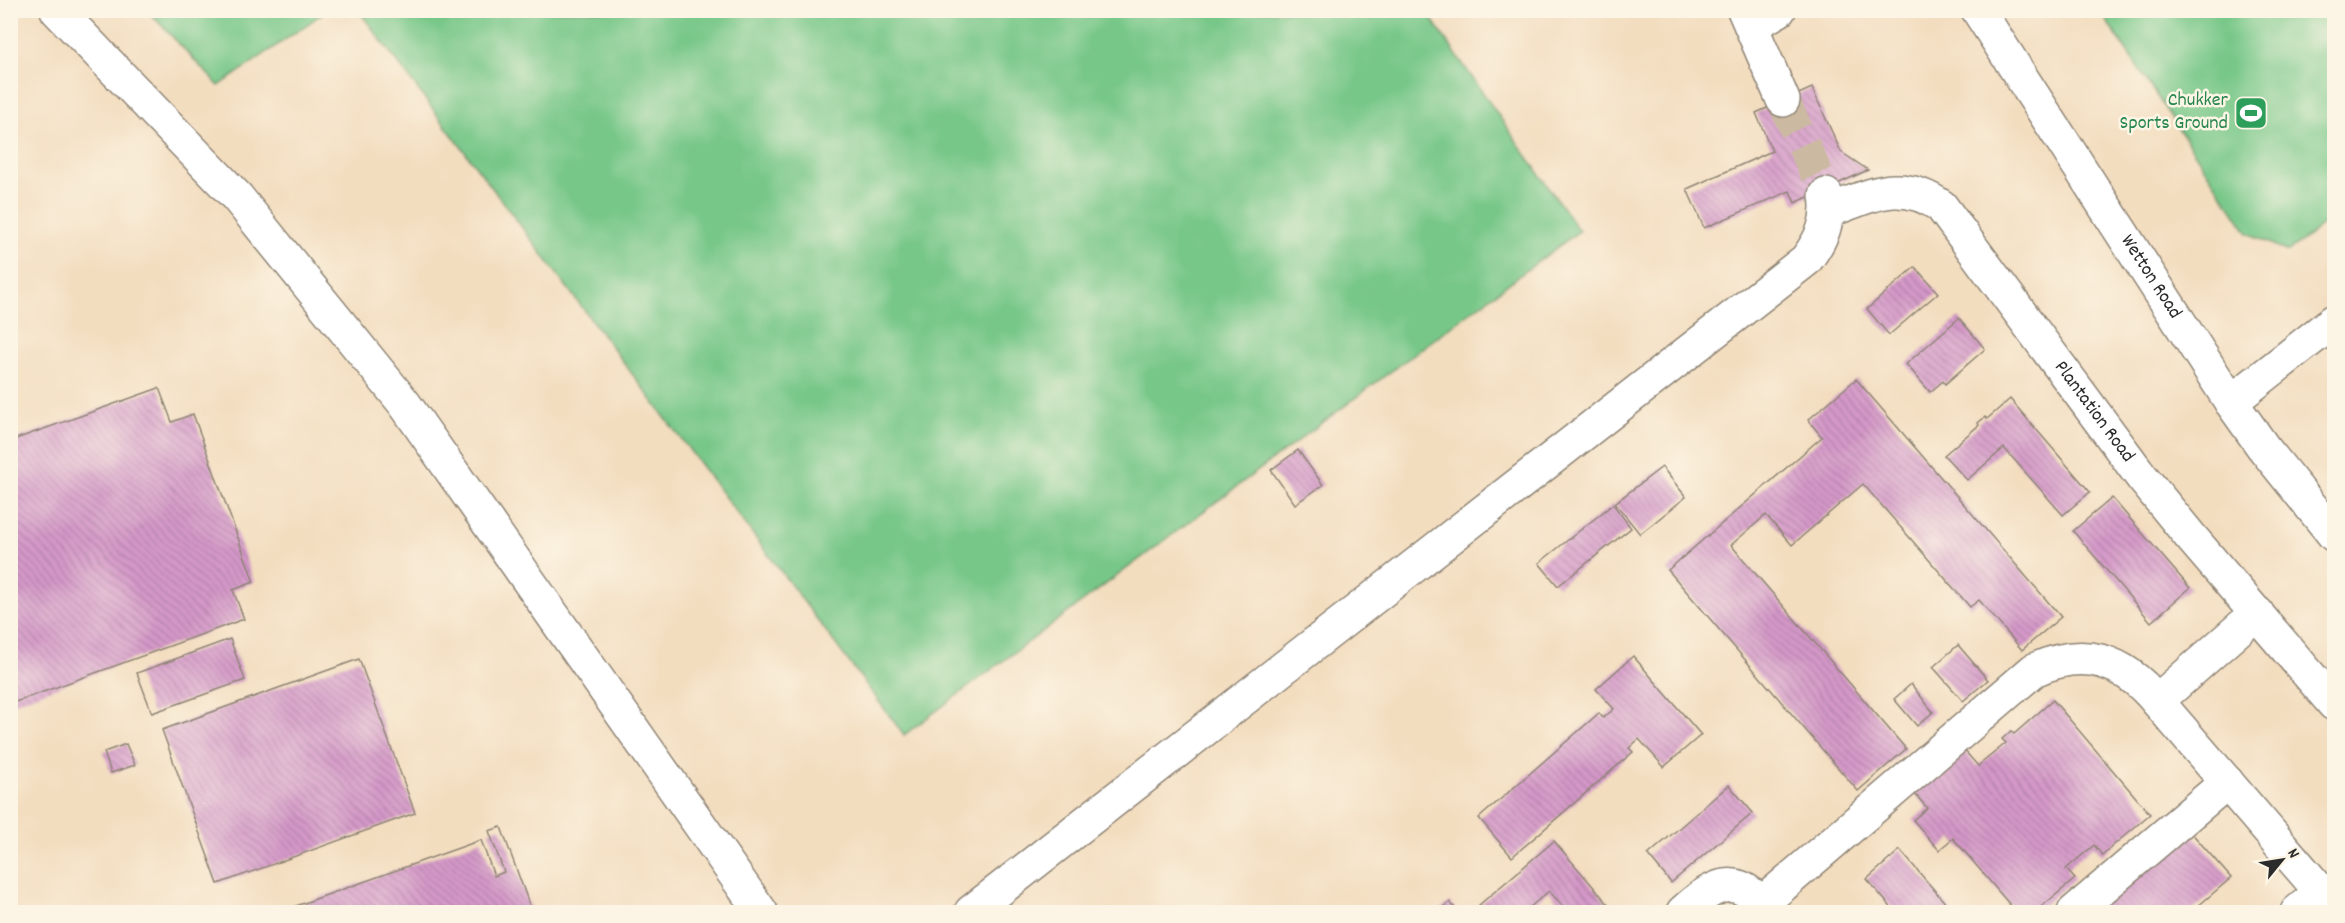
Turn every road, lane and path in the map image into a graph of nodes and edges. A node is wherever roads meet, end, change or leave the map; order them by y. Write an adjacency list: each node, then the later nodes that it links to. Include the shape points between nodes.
1 (57, 10): 14 (main road, via 237,197 404,403)
2 (1978, 10): 6 (main road, Wetton Road)
3 (1758, 16): 4 (main road)
4 (1784, 100)
5 (2334, 321): 6 (main road)
6 (2230, 402): 7 (main road, Wetton Road)
7 (2334, 535)
8 (2257, 613): 9 (main road); 10 (main road, Plantation Road); 15 (main road, Plantation Road, via 2142,476 1941,206 1928,197 1899,189 1827,203 1825,228 1806,260)
9 (2157, 700): 11 (main road); 13 (main road, via 2126,670 2106,662 2067,658 2034,670)
10 (2334, 704)
11 (2227, 782): 12 (main road); 17 (main road)
12 (2318, 904)
13 (1765, 908): 16 (main road, via 1745,889 1724,885)
14 (761, 912)
15 (971, 912)
16 (1683, 912)
17 (2074, 912)

